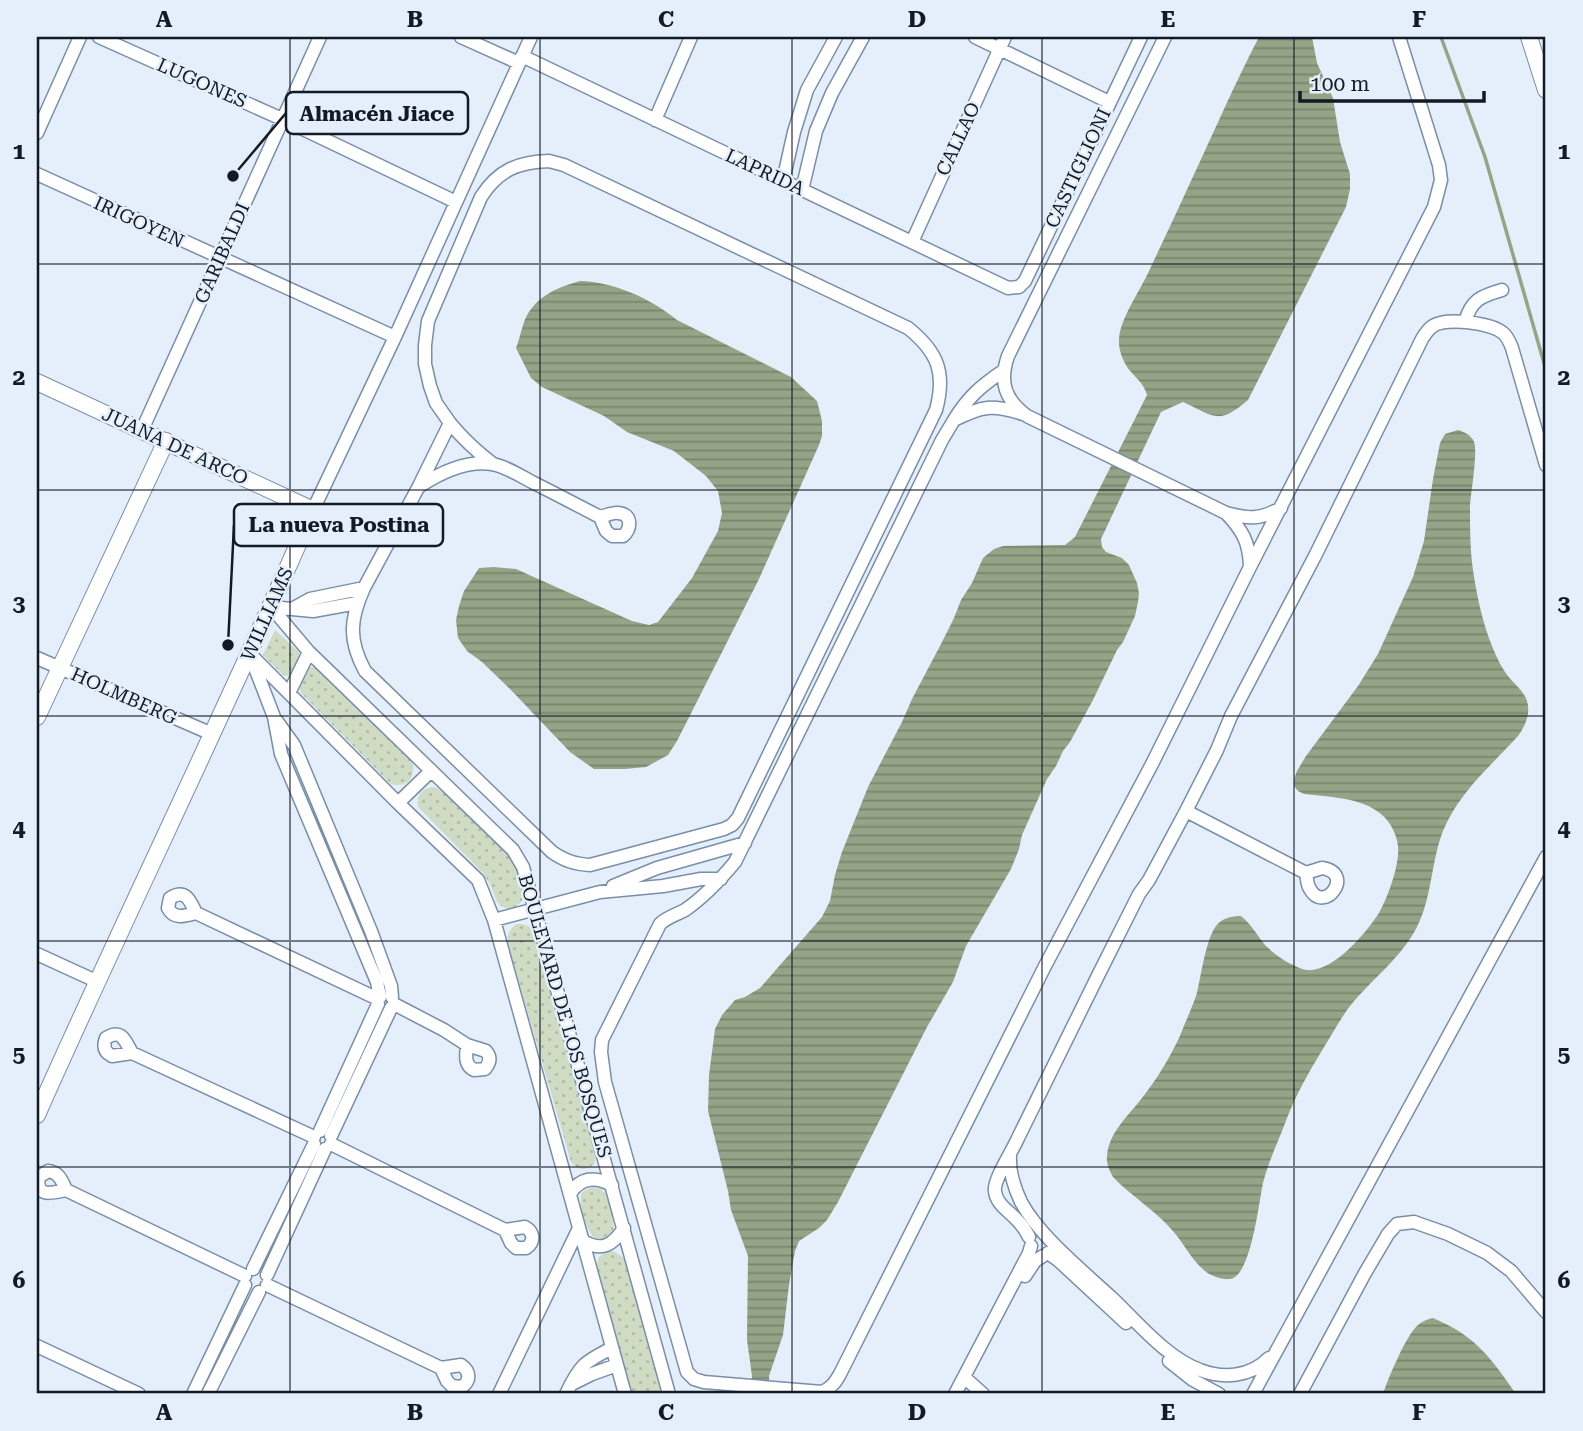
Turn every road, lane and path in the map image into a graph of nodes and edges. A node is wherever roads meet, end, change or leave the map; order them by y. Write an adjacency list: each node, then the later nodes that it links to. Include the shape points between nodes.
1 (80, 37): 20 (street)
2 (99, 37): 18 (street, LUGONES)
3 (320, 37): 18 (street, GARIBALDI)
4 (461, 37): 15 (street, LAPRIDA)
5 (531, 37): 15 (street, WILLIAMS)
6 (691, 37): 19 (street)
7 (836, 37): 22 (street, via 807,90)
8 (863, 37): 23 (street, via 816,131)
9 (975, 37): 14 (street)
10 (1141, 37): 17 (street, CASTIGLIONI)
11 (1165, 37): 31 (street)
12 (1399, 37): 41 (street, via 1439,165 1439,190)
13 (1529, 37): 16 (street)
14 (1002, 43): 17 (street); 25 (street, CALLAO)
15 (520, 59): 19 (street, LAPRIDA); 24 (street, WILLIAMS)
16 (1546, 90)
17 (1109, 102): 27 (street, CASTIGLIONI, via 1025,281)
18 (282, 119): 24 (street, LUGONES); 26 (street, GARIBALDI)
19 (655, 120): 22 (street, LAPRIDA)
20 (37, 133)
21 (37, 174): 26 (street, IRIGOYEN)
22 (783, 181): 23 (street, LAPRIDA)
23 (802, 190): 25 (street, LAPRIDA)
24 (456, 202): 30 (street, WILLIAMS)
25 (912, 242): 27 (street, LAPRIDA)
26 (219, 259): 30 (street, IRIGOYEN); 36 (street, GARIBALDI)
27 (1008, 288)
28 (1502, 290): 29 (street, via 1478,299)
29 (1465, 322): 39 (street, via 1496,329 1508,338); 59 (street, via 1440,323 1422,339)
30 (394, 338): 42 (street, WILLIAMS)
31 (1003, 371): 33 (street, via 1011,401); 34 (street, via 977,389)
32 (37, 382): 36 (street, JUANA DE ARCO)
33 (1027, 416): 34 (street, via 994,407); 43 (street)
34 (954, 420): 60 (street)
35 (450, 423): 38 (street); 40 (street); 47 (street, via 436,403 425,364 428,321 490,183 507,171 534,162 564,165 908,328 932,353 941,377 936,410 738,818 724,829 590,865 564,860 365,671 353,642)
36 (142, 430): 37 (street, JUANA DE ARCO)
37 (166, 441): 42 (street, JUANA DE ARCO); 53 (street)
38 (493, 464): 40 (street, via 460,467); 44 (street)
39 (1546, 465)
40 (419, 486): 46 (street)
41 (1281, 508): 43 (street, via 1253,519); 45 (street)
42 (313, 510): 48 (street, WILLIAMS)
43 (1226, 513): 45 (street, via 1250,549)
44 (600, 517)
45 (1250, 567): 63 (street, via 835,1382 822,1392 704,1381 687,1372 605,1083 602,1040 660,924)
46 (364, 588): 47 (street); 49 (street, via 310,599)
47 (357, 603): 49 (street, via 313,611)
48 (271, 607): 49 (street); 50 (street, BOULEVARD DE LOS BOSQUES); 51 (street, WILLIAMS)
49 (291, 609)
50 (309, 652): 54 (street); 57 (street, BOULEVARD DE LOS BOSQUES)
51 (249, 653): 54 (street); 56 (street, WILLIAMS); 70 (street, via 274,717 281,754)
52 (37, 658): 53 (street, HOLMBERG)
53 (60, 668): 55 (street); 56 (street, HOLMBERG)
54 (289, 693): 58 (street)
55 (37, 717)
56 (212, 734): 69 (street, WILLIAMS)
57 (432, 771): 58 (street); 65 (street, BOULEVARD DE LOS BOSQUES, via 513,850)
58 (398, 803): 67 (street, via 478,880)
59 (1186, 811): 62 (street); 75 (street, via 1139,894)
60 (745, 843): 63 (street); 64 (street, via 657,868)
61 (1546, 857): 90 (street)
62 (1306, 873)
63 (721, 879): 64 (street)
64 (600, 892): 65 (street)
65 (535, 908): 67 (street); 76 (street, BOULEVARD DE LOS BOSQUES)
66 (196, 913): 70 (street)
67 (494, 920): 78 (street)
68 (37, 954): 69 (street)
69 (96, 981): 73 (street, WILLIAMS)
70 (385, 1002): 71 (street); 74 (street)
71 (467, 1045)
72 (131, 1053): 74 (street)
73 (37, 1115)
74 (323, 1140): 81 (street); 85 (street); 86 (street)
75 (1010, 1155): 80 (street, via 1014,1187); 83 (street, via 996,1179 995,1193 1026,1230)
76 (612, 1185): 78 (street, via 587,1179); 79 (street, BOULEVARD DE LOS BOSQUES)
77 (66, 1190): 85 (street)
78 (570, 1194): 82 (street)
79 (624, 1228): 82 (street, via 605,1245 590,1245); 100 (street, BOULEVARD DE LOS BOSQUES)
80 (1041, 1228): 83 (street, via 1033,1230); 84 (street)
81 (505, 1230)
82 (581, 1235): 89 (street); 98 (street)
83 (1030, 1242): 84 (street, via 1032,1250); 93 (street, via 1029,1253)
84 (1049, 1251): 90 (street, via 1162,1346 1199,1370 1224,1376 1246,1372 1264,1364); 93 (street, via 1030,1268); 104 (street, via 1166,1358)
85 (248, 1277): 86 (street, via 261,1270); 86 (street, via 251,1291); 96 (street)
86 (264, 1284): 92 (street); 97 (street)
87 (1546, 1312): 106 (street, via 1511,1271 1487,1253 1414,1222 1397,1224 1365,1273)
88 (37, 1346): 95 (street)
89 (612, 1348): 91 (street); 94 (street, via 586,1362)
90 (1276, 1351): 105 (street)
91 (617, 1365): 94 (street); 99 (street)
92 (441, 1368)
93 (967, 1379): 101 (street); 102 (street); 103 (street)
94 (569, 1389)
95 (139, 1394)
96 (194, 1394)
97 (208, 1394)
98 (499, 1394)
99 (625, 1394)
100 (669, 1394)
101 (955, 1394)
102 (963, 1394)
103 (983, 1394)
104 (1219, 1394)
105 (1253, 1394)
106 (1300, 1394)

